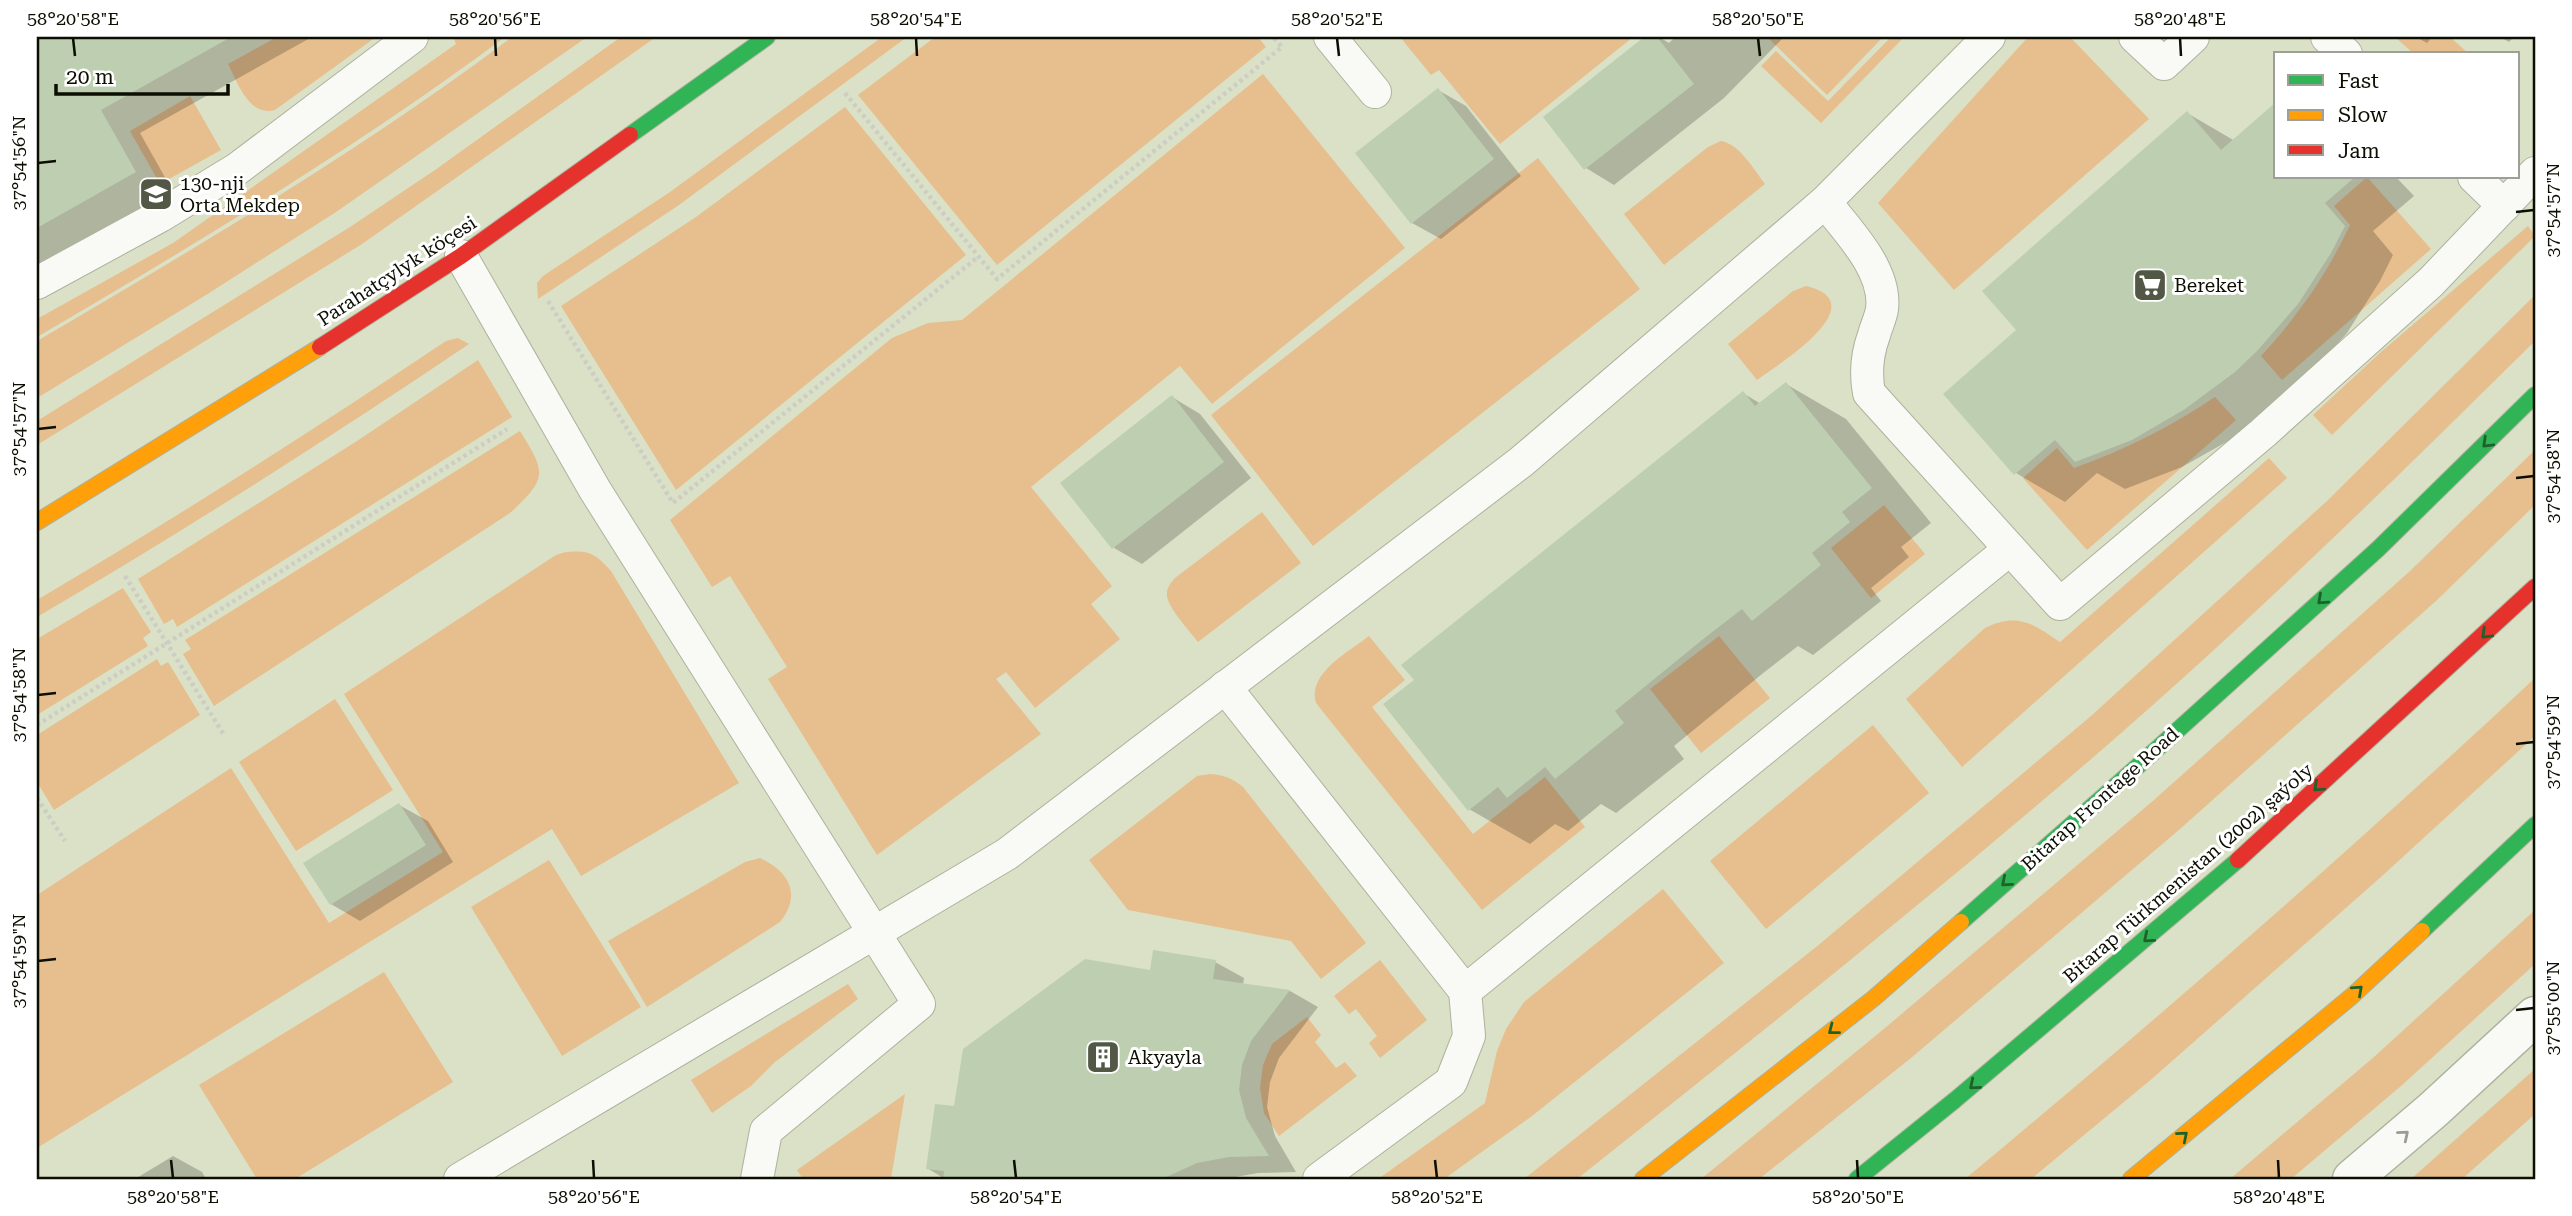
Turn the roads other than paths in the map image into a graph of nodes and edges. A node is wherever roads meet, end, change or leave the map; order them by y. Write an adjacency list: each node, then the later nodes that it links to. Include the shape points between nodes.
1 (412, 37): 15 (lane, via 237,169)
2 (767, 37): 14 (street, Parahatçylyk köçesi)
3 (1330, 37): 9 (lane)
4 (1989, 37): 12 (lane)
5 (2135, 37): 6 (lane, via 2164,64)
6 (2193, 37)
7 (2327, 37): 8 (lane)
8 (2344, 52)
9 (1375, 92)
10 (2535, 173): 13 (lane)
11 (2475, 178): 13 (lane)
12 (1825, 202): 18 (lane, via 1868,256 1880,287 1882,308 1870,347 1868,393); 20 (lane, via 1521,462)
13 (2504, 206): 18 (lane, via 2431,282 2273,424 2060,604)
14 (461, 256): 17 (street, Parahatçylyk köçesi); 22 (lane, via 595,490)
15 (37, 283)
16 (2535, 395): 28 (street, Bitarap Frontage Road, one-way to 28, via 2378,549 2128,775 1874,998)
17 (37, 522)
18 (2010, 549): 23 (lane)
19 (2535, 587): 29 (street, Bitarap Türkmenistan (2002) şaýoly, one-way to 29, via 2215,881)
20 (1225, 687): 22 (lane, via 1007,854); 23 (lane)
21 (2535, 825): 30 (street, one-way to 21, via 2352,996)
22 (874, 933): 25 (lane); 26 (lane, via 919,1004 766,1130)
23 (1465, 991): 27 (lane, via 1469,1037 1451,1082)
24 (2535, 1016): 31 (street, one-way to 24)
25 (460, 1179)
26 (757, 1179)
27 (1319, 1179)
28 (1643, 1179)
29 (1857, 1179)
30 (2131, 1179)
31 (2352, 1179)

